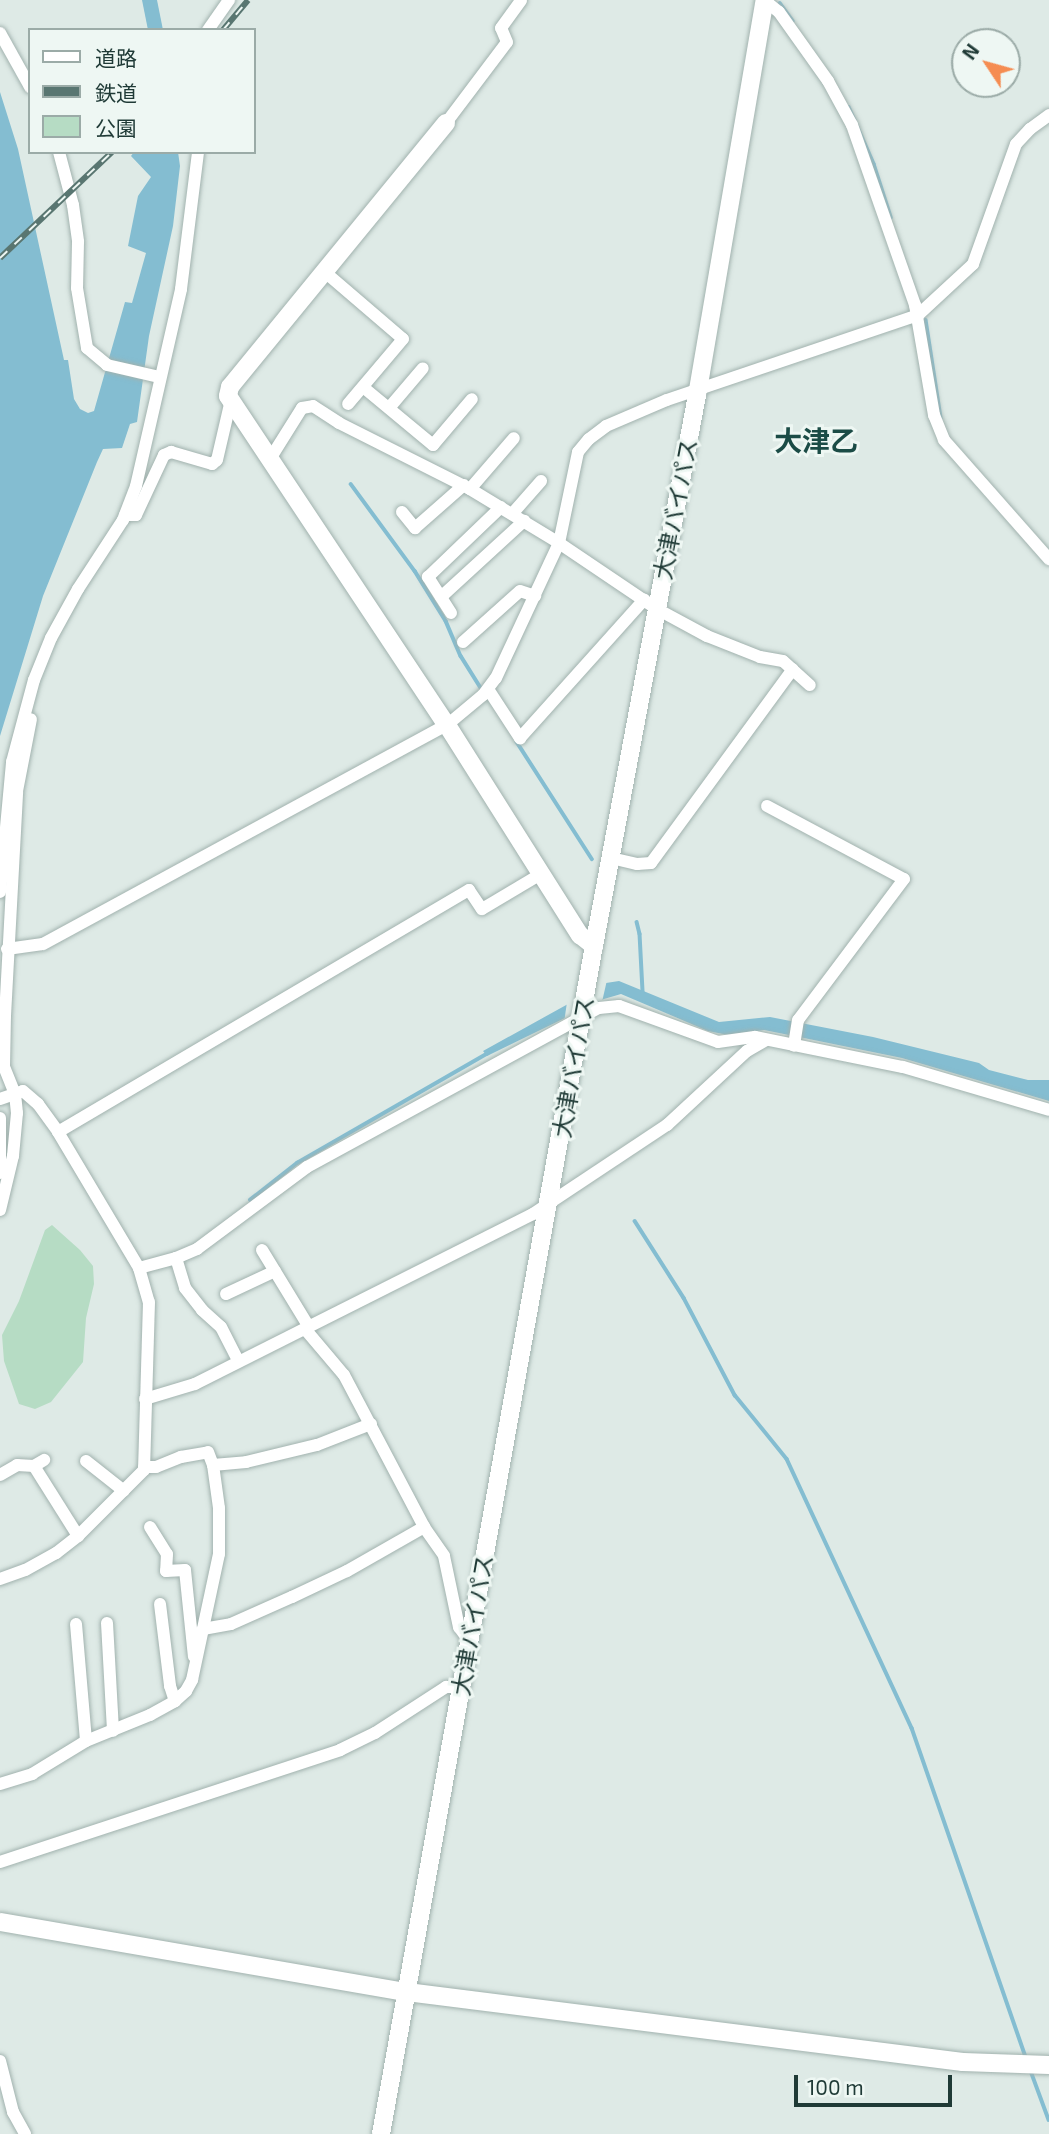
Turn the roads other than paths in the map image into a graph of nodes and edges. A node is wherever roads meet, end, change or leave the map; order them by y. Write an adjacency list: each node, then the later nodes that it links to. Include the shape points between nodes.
1 (229, 0): 4 (street)
2 (521, 0): 8 (street, via 501,28 507,42)
3 (764, 0): 12 (street, via 779,12 821,71 852,125); 16 (main road, 大津バイパス)
4 (209, 28)
5 (0, 33): 6 (street)
6 (28, 83)
7 (1049, 115): 12 (street, via 1016,144 973,264)
8 (446, 123): 11 (main road)
9 (59, 154): 14 (street, via 76,230 77,288 87,348 107,365)
10 (198, 154): 14 (street, via 181,289)
11 (326, 273): 15 (street, via 403,339); 18 (main road, via 230,387)
12 (918, 314): 16 (street); 30 (street, via 934,415 944,440)
13 (423, 369): 20 (street)
14 (156, 376): 27 (street, via 140,473)
15 (363, 387): 19 (street); 20 (street)
16 (698, 390): 29 (street, via 606,426 589,439 578,452); 33 (main road, 大津バイパス)
17 (472, 399): 20 (street, via 433,445)
18 (231, 400): 22 (main road); 27 (street, via 217,460 212,464 171,452 164,455 135,515)
19 (348, 404)
20 (389, 408)
21 (514, 438): 24 (street)
22 (270, 459): 24 (street, via 302,408 313,406); 40 (main road)
23 (541, 481): 25 (street)
24 (467, 487): 25 (street); 26 (street, via 415,528)
25 (507, 511): 28 (street); 32 (street, via 428,577)
26 (402, 512)
27 (125, 515): 35 (street)
28 (524, 521): 29 (street); 32 (street)
29 (559, 543): 31 (street); 33 (street)
30 (1049, 559)
31 (535, 596): 36 (street, via 520,591); 39 (street)
32 (441, 597): 34 (street)
33 (650, 605): 37 (street, via 707,636 783,661); 39 (street, via 520,738); 42 (main road, 大津バイパス)
34 (451, 613)
35 (51, 638): 44 (street, via 34,680 12,762); 46 (street, via 18,791)
36 (463, 642)
37 (793, 669): 38 (street); 42 (street, via 651,863)
38 (810, 685)
39 (488, 689): 40 (street)
40 (447, 725): 43 (main road); 46 (street, via 43,944)
41 (767, 806): 49 (street, via 904,879 798,1020)
42 (611, 858): 45 (main road, 大津バイパス)
43 (541, 874): 45 (main road, via 580,935); 54 (street, via 482,909 469,890)
44 (0, 892)
45 (594, 946): 47 (main road, 大津バイパス)
46 (7, 948): 50 (street, via 4,1067)
47 (583, 1016): 48 (street, via 619,1006 718,1042); 56 (main road, 大津バイパス); 59 (street, via 307,1167 197,1249)
48 (766, 1040): 49 (street); 56 (street, via 747,1051 667,1125)
49 (794, 1042): 52 (street, via 904,1067)
50 (15, 1094): 51 (street); 54 (street, via 23,1091 38,1104); 57 (street, via 18,1113 13,1156)
51 (0, 1099)
52 (1049, 1110)
53 (0, 1118): 55 (street)
54 (58, 1132): 60 (street)
55 (0, 1173)
56 (549, 1205): 63 (street); 80 (main road, 大津バイパス)
57 (0, 1210)
58 (262, 1250): 61 (street)
59 (176, 1258): 60 (street); 64 (street, via 186,1288 221,1327)
60 (139, 1268): 65 (street, via 149,1302)
61 (275, 1271): 62 (street); 63 (street)
62 (226, 1294)
63 (307, 1328): 64 (street); 66 (street, via 344,1375)
64 (238, 1360): 65 (street, via 195,1384)
65 (145, 1399): 69 (street)
66 (371, 1424): 68 (street, via 317,1445); 73 (street)
67 (86, 1461): 71 (street)
68 (213, 1465): 69 (street, via 208,1452); 79 (street, via 221,1535)
69 (144, 1467): 71 (street)
70 (0, 1475): 74 (street, via 17,1465 39,1463)
71 (124, 1491): 74 (street)
72 (150, 1527): 81 (street, via 167,1554 166,1571 185,1570)
73 (424, 1527): 79 (street, via 280,1602 232,1624); 80 (street, via 444,1556 458,1627)
74 (78, 1536): 75 (street, via 25,1570)
75 (0, 1579)
76 (160, 1604): 83 (street)
77 (107, 1623): 84 (street)
78 (76, 1624): 85 (street)
79 (203, 1629): 81 (street)
80 (469, 1641): 82 (main road, 大津バイパス)
81 (194, 1661): 83 (street, via 192,1680)
82 (461, 1687): 87 (street, via 446,1686 340,1750); 89 (main road, 大津バイパス)
83 (175, 1701): 84 (street)
84 (113, 1731): 85 (street)
85 (86, 1741): 86 (street, via 32,1774)
86 (0, 1784)
87 (0, 1862)
88 (0, 1922): 89 (main road)
89 (407, 1992): 91 (main road, via 963,2062); 93 (main road, 大津バイパス)
90 (0, 2061): 92 (street, via 13,2112)
91 (1049, 2065)
92 (25, 2134)
93 (381, 2134)

